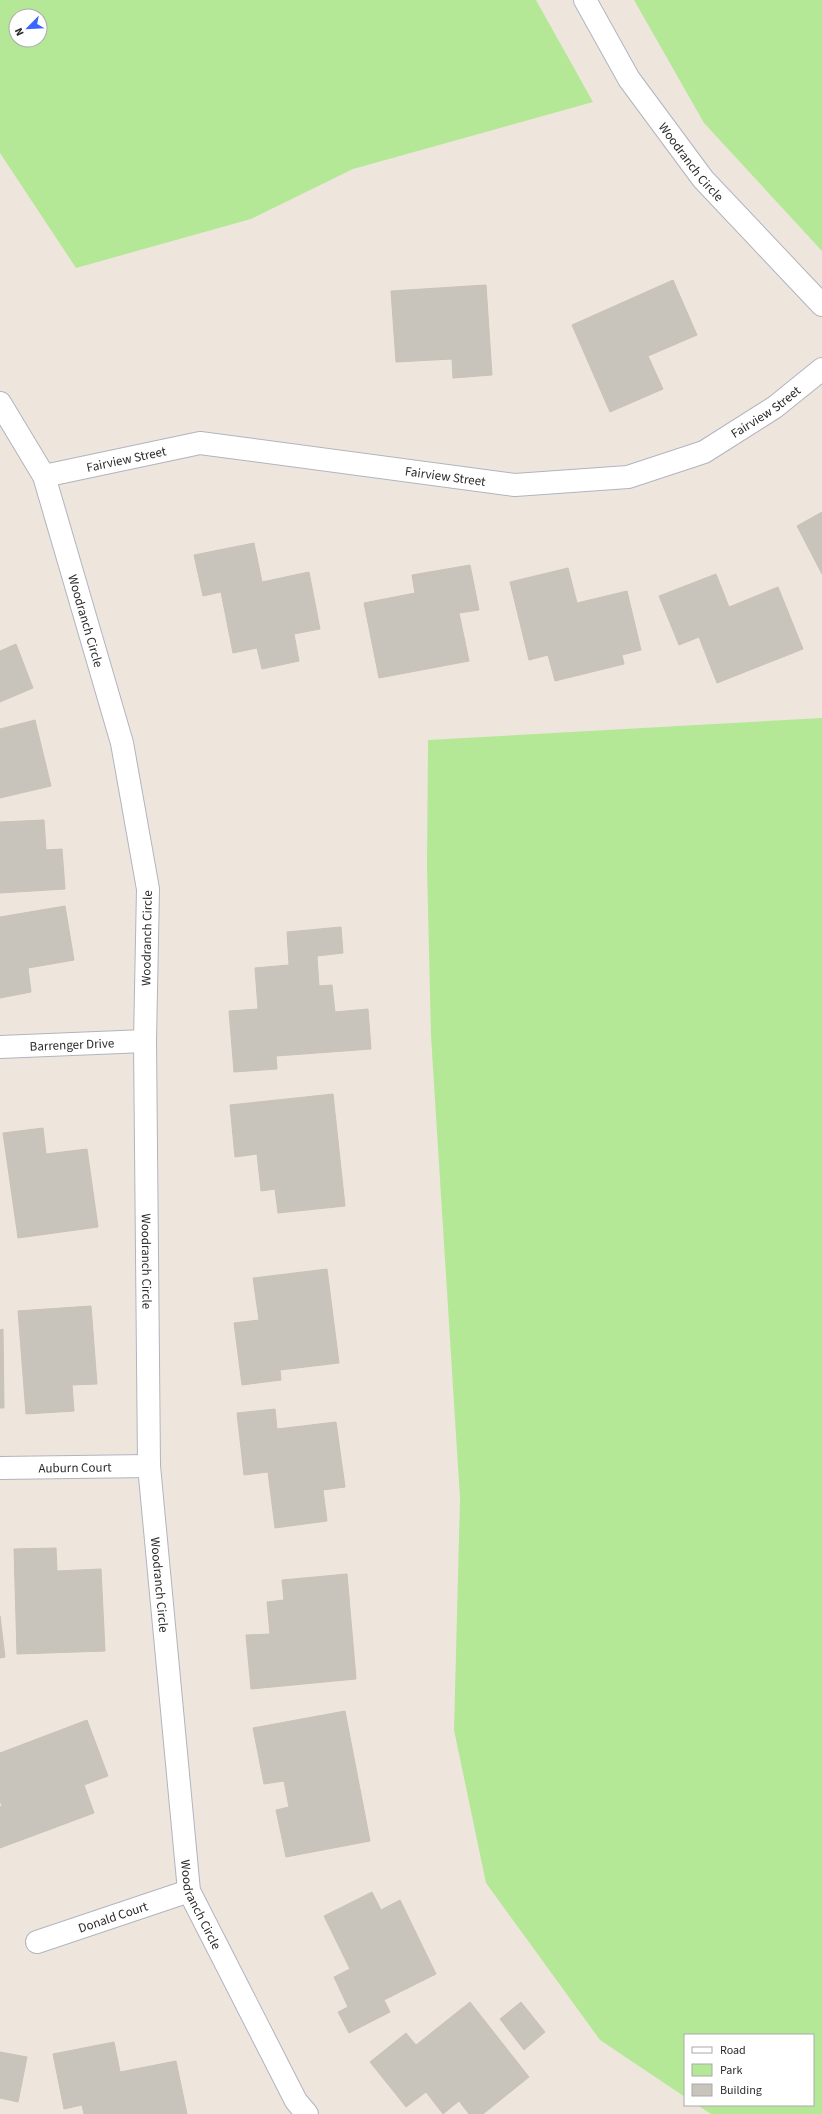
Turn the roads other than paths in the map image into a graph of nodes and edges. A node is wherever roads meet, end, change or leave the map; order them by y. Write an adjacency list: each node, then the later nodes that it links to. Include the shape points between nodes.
1 (586, 0): 2 (street, Woodranch Circle, via 629,79 703,179)
2 (822, 305)
3 (822, 369): 5 (street, Fairview Street, via 775,407 704,452 628,477 515,484 200,443)
4 (0, 403): 5 (street, Woodranch Circle)
5 (44, 476): 6 (street, Woodranch Circle, via 122,743 148,889)
6 (144, 1041): 7 (street, Barrenger Drive); 8 (street, Woodranch Circle)
7 (0, 1047)
8 (150, 1466): 9 (street, Auburn Court); 10 (street, Woodranch Circle)
9 (0, 1468)
10 (189, 1891): 11 (street, Donald Court); 12 (street, Woodranch Circle, via 296,2101)
11 (37, 1942)
12 (307, 2114)

